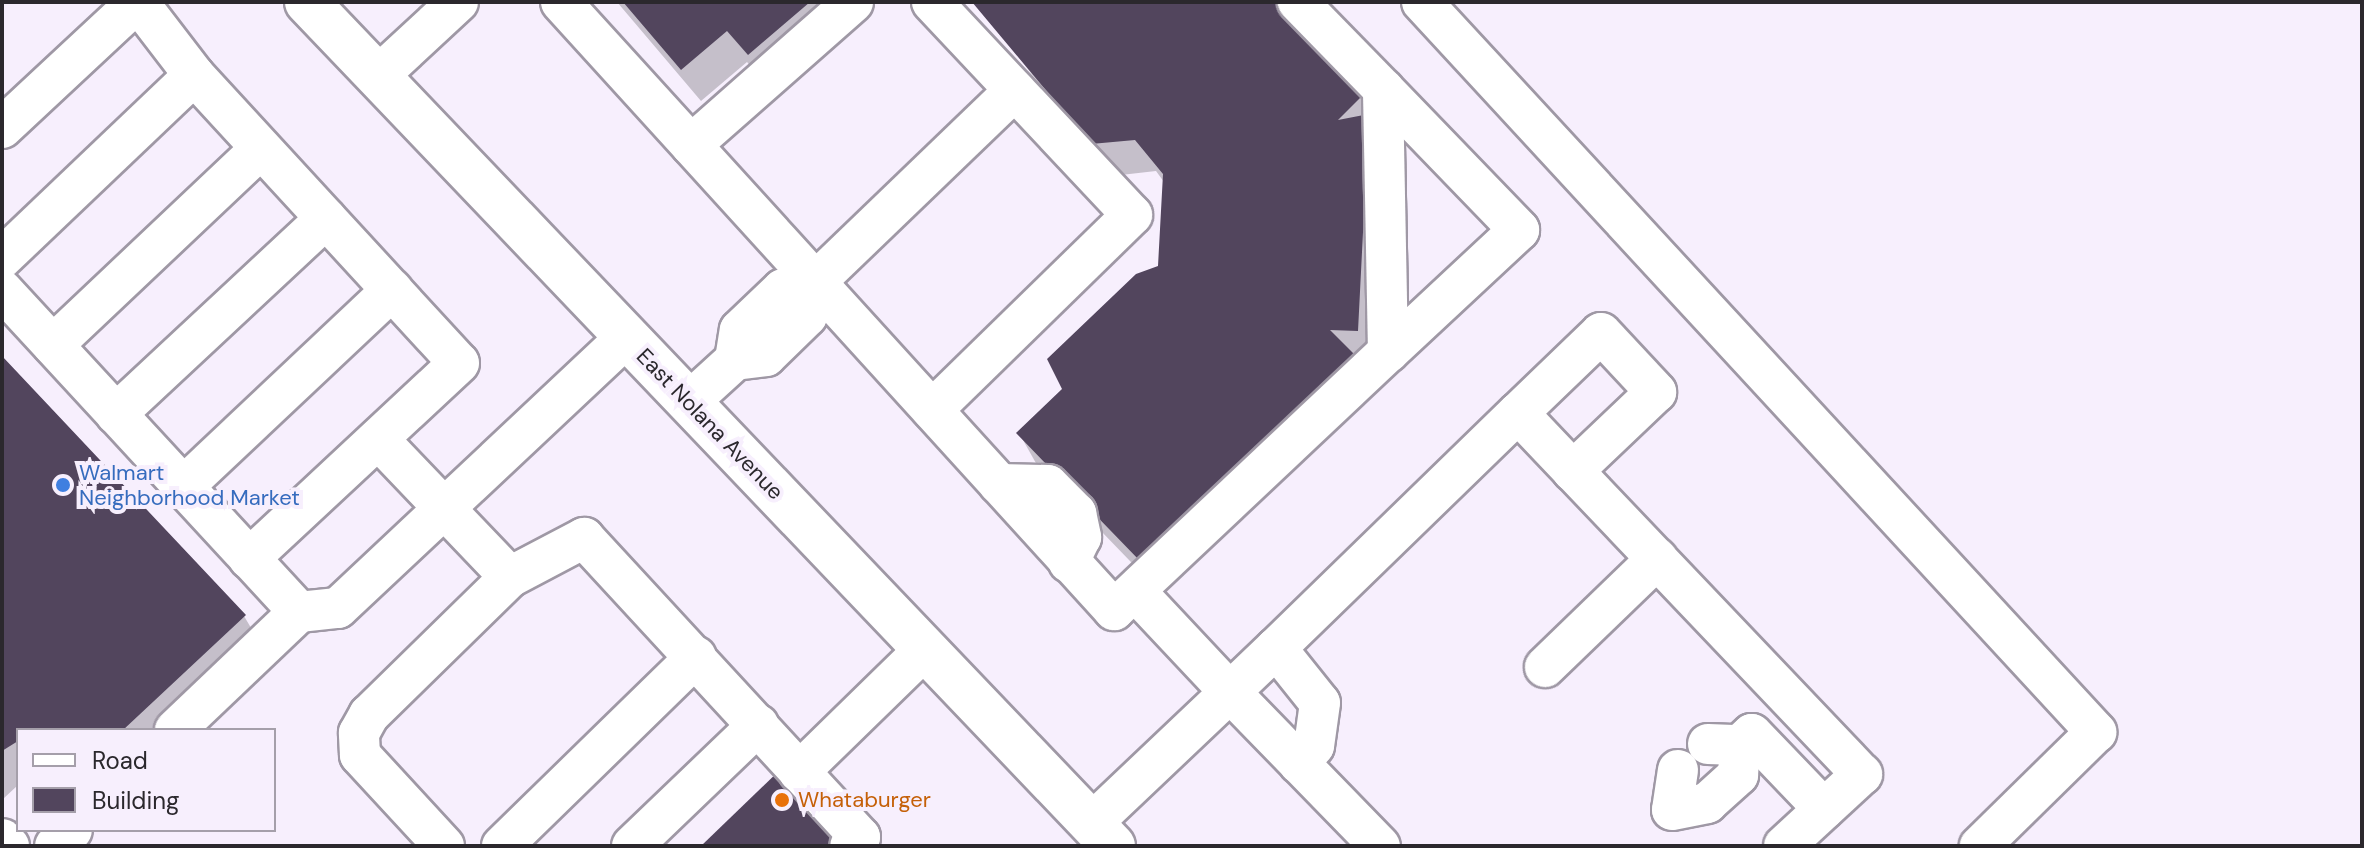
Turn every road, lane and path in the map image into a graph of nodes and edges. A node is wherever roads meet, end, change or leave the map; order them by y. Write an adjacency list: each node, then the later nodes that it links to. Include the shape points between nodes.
1 (138, 2): 9 (lane); 13 (lane)
2 (307, 2): 10 (main road, East Nolana Avenue)
3 (458, 2): 10 (lane)
4 (561, 2): 14 (lane)
5 (853, 2): 14 (lane)
6 (932, 2): 12 (lane)
7 (1298, 2): 11 (lane)
8 (1422, 2): 59 (lane, via 2096,732)
9 (194, 75): 15 (lane); 17 (lane)
10 (378, 76): 21 (main road, East Nolana Avenue)
11 (1383, 89): 23 (lane); 23 (lane, via 1519,230)
12 (1015, 90): 18 (lane); 25 (lane, via 1132,215)
13 (2, 128)
14 (691, 145): 18 (lane)
15 (261, 148): 16 (lane); 22 (lane)
16 (326, 218): 20 (lane); 27 (lane)
17 (2, 258)
18 (810, 286): 24 (lane, via 783,289 740,330 735,360); 25 (lane)
19 (2, 290): 22 (lane)
20 (392, 290): 28 (lane, via 459,363); 30 (lane)
21 (627, 337): 24 (main road, East Nolana Avenue); 31 (lane)
22 (53, 345): 27 (lane)
23 (1388, 352): 35 (lane)
24 (689, 402): 38 (main road, East Nolana Avenue)
25 (932, 410): 35 (lane, via 1114,610)
26 (1518, 413): 29 (lane); 29 (lane, via 1601,333 1656,392); 37 (lane)
27 (116, 414): 30 (lane)
28 (378, 439): 31 (lane); 32 (lane)
29 (1573, 471): 33 (lane)
30 (184, 486): 32 (lane)
31 (444, 508): 34 (lane); 36 (lane, via 338,608)
32 (249, 559): 36 (lane)
33 (1657, 559): 40 (lane); 47 (lane, via 1862,774)
34 (510, 577): 39 (lane, via 584,538); 53 (lane, via 369,715 359,733 360,755)
35 (1135, 591): 41 (lane)
36 (299, 612): 43 (lane)
37 (1276, 648): 41 (lane); 44 (lane, via 1320,703 1314,746)
38 (925, 649): 46 (lane); 49 (main road, East Nolana Avenue)
39 (696, 657): 42 (lane); 54 (lane)
40 (1545, 667)
41 (1230, 692): 44 (lane); 49 (lane)
42 (758, 725): 46 (lane); 55 (lane)
43 (177, 728)
44 (1299, 763): 57 (lane)
45 (1678, 770): 47 (lane, via 1672,810 1707,803 1738,775 1724,744 1752,734)
46 (799, 772): 56 (lane, via 860,837)
47 (1824, 809): 58 (lane)
48 (70, 832): 52 (lane)
49 (1102, 835)
50 (2, 839): 51 (lane)
51 (9, 846)
52 (55, 846)
53 (444, 846)
54 (502, 846)
55 (632, 846)
56 (850, 846)
57 (1380, 846)
58 (1784, 846)
59 (1980, 846)

